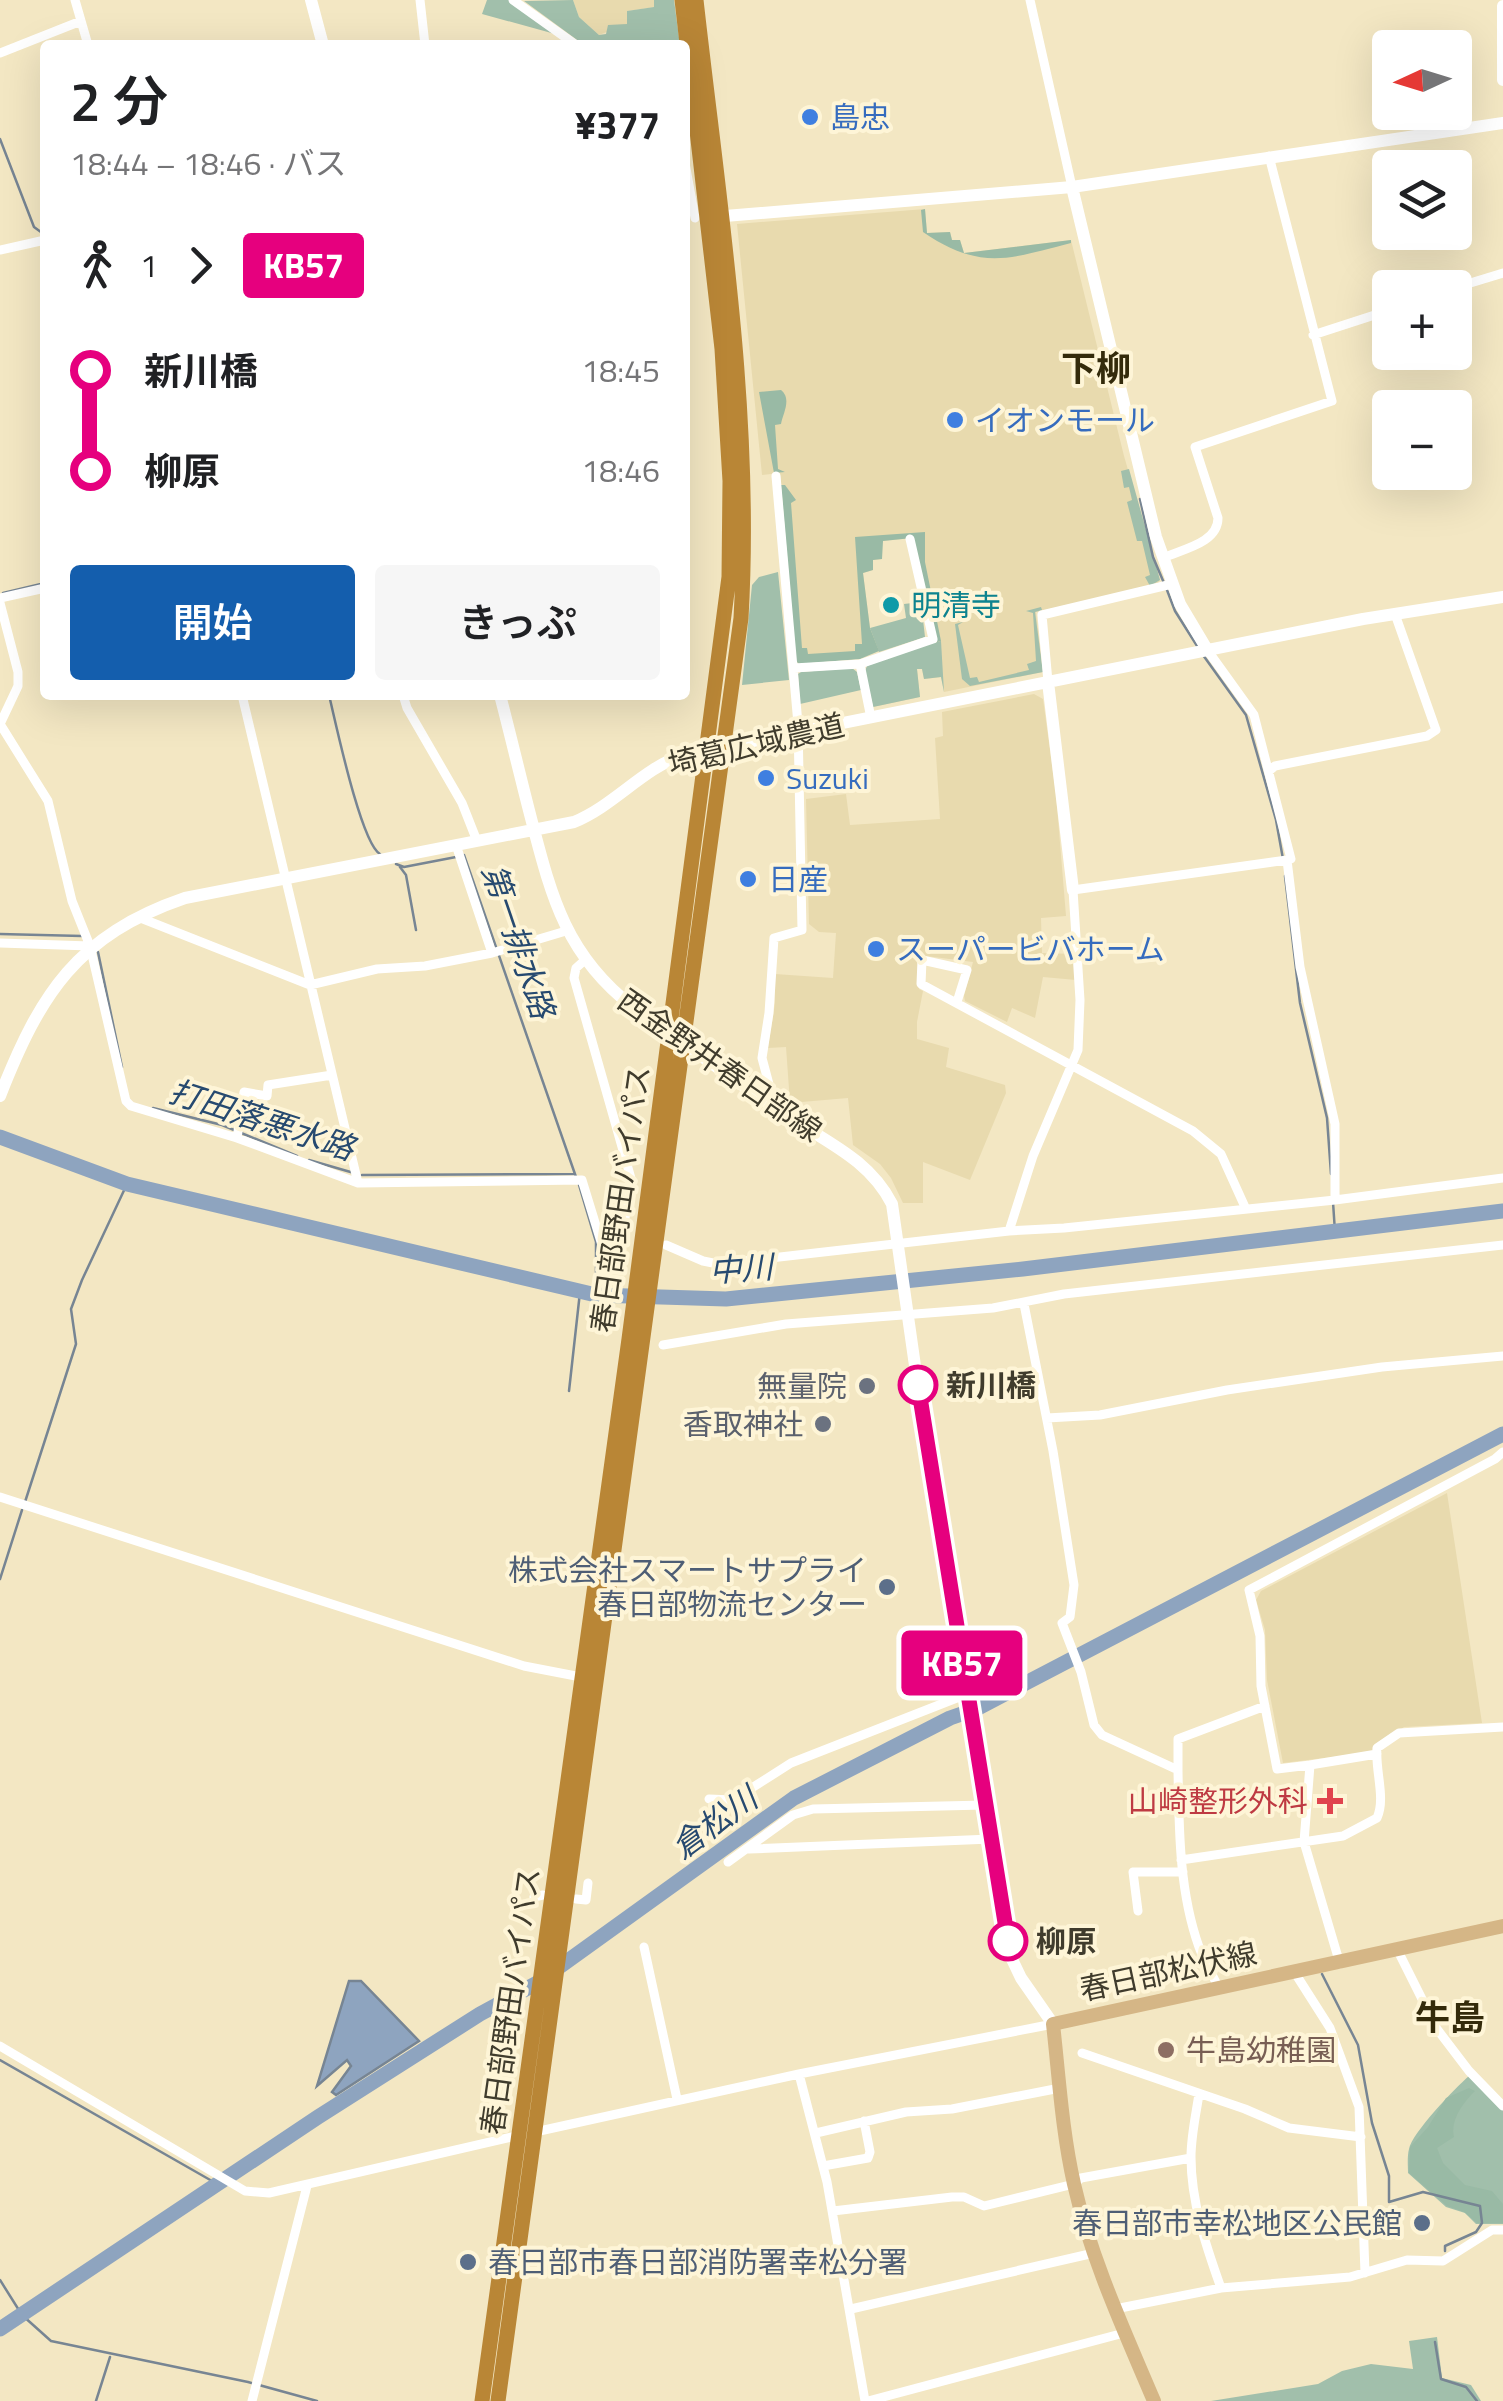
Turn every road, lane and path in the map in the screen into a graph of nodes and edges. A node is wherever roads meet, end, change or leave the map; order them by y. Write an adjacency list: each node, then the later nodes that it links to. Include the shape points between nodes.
1 (75, 0): 9 (street)
2 (311, 0): 11 (street)
3 (420, 0): 12 (street)
4 (513, 0): 13 (street)
5 (682, 0): 14 (highway, 春日部野田バイパス)
6 (696, 0): 22 (highway, 春日部野田バイパス)
7 (1030, 0): 21 (street)
8 (1503, 6): 16 (street)
9 (81, 22): 10 (street); 15 (street)
10 (86, 40)
11 (322, 40)
12 (424, 40)
13 (569, 40)
14 (686, 40)
15 (0, 54)
16 (1503, 80)
17 (690, 87): 22 (highway, 春日部野田バイパス)
18 (1503, 123): 19 (street)
19 (1269, 156): 21 (street); 28 (street)
20 (690, 179): 22 (street)
21 (1072, 187): 22 (street); 31 (street)
22 (702, 217): 47 (highway, 春日部野田バイパス, via 722,348 730,481)
23 (40, 244): 24 (street)
24 (0, 250)
25 (1503, 272): 26 (street)
26 (1472, 282)
27 (1372, 316): 28 (street)
28 (1313, 334): 31 (street, via 1332,401 1196,447 1218,530)
29 (776, 476): 39 (street)
30 (910, 539): 38 (street, via 933,639)
31 (1163, 558): 32 (street)
32 (1172, 584): 37 (street); 40 (street, via 1042,615)
33 (40, 589): 35 (street)
34 (1503, 597): 36 (street, 埼葛広域農道)
35 (0, 601): 45 (street, via 18,672)
36 (1395, 614): 37 (street, 埼葛広域農道); 48 (street, via 1436,730)
37 (1208, 651): 40 (street, 埼葛広域農道); 48 (street, via 1254,715)
38 (860, 664): 39 (street); 44 (street)
39 (794, 668): 46 (street)
40 (1048, 682): 44 (street, 埼葛広域農道); 54 (street)
41 (243, 700): 53 (street)
42 (405, 700): 50 (street)
43 (501, 700): 49 (street, 西金野井春日部線)
44 (872, 718): 46 (street, 埼葛広域農道)
45 (0, 724): 58 (street, via 48,801)
46 (798, 733): 47 (street, 埼葛広域農道); 67 (street, via 802,930 774,938 762,1058)
47 (717, 749): 49 (street, 埼葛広域農道, via 683,754 587,816); 63 (highway, 春日部野田バイパス)
48 (1269, 770): 52 (street)
49 (534, 831): 50 (street, 埼葛広域農道); 56 (street, 西金野井春日部線)
50 (477, 841): 51 (street, 埼葛広域農道)
51 (456, 845): 53 (street, 埼葛広域農道); 59 (street)
52 (1288, 860): 54 (street); 71 (street, via 1300,967 1335,1124)
53 (285, 877): 55 (street, 埼葛広域農道, via 185,898); 61 (street)
54 (1074, 890): 64 (street, via 1080,1032)
55 (138, 917): 58 (street, 埼葛広域農道); 61 (street)
56 (566, 930): 59 (street); 60 (street, 西金野井春日部線)
57 (0, 942): 58 (street)
58 (90, 946): 66 (street, 埼葛広域農道, via 36,1014); 68 (street, via 126,1102)
59 (492, 953): 61 (street)
60 (585, 960): 63 (street, 西金野井春日部線, via 614,992); 70 (street, via 574,978 632,1182 620,1243 605,1255 582,1180)
61 (310, 985): 65 (street)
62 (957, 1002): 62 (street, via 921,984 922,960 968,970); 64 (street)
63 (677, 1039): 67 (street, 西金野井春日部線); 76 (highway, 春日部野田バイパス)
64 (1074, 1066): 72 (street, via 1212,1146); 73 (street, via 1033,1156)
65 (332, 1076): 68 (street, via 268,1085 268,1096 244,1092); 70 (street)
66 (0, 1096)
67 (776, 1107): 75 (street, 西金野井春日部線, via 873,1174 892,1204)
68 (238, 1138): 70 (street)
69 (1503, 1178): 71 (street)
70 (358, 1182)
71 (1334, 1200): 72 (street)
72 (1245, 1207): 73 (street)
73 (1009, 1231): 75 (street)
74 (1503, 1245): 77 (street, via 1064,1294)
75 (901, 1247): 76 (street, via 718,1264); 78 (street)
76 (654, 1252): 79 (highway, 春日部野田バイパス)
77 (1024, 1304): 78 (street); 82 (street)
78 (908, 1308): 80 (street); 87 (street)
79 (636, 1340): 86 (highway, 春日部野田バイパス); 105 (highway, 春日部野田バイパス)
80 (663, 1345)
81 (1503, 1356): 82 (street, via 1382,1367)
82 (1047, 1418): 92 (street, via 1074,1585 1070,1617 1062,1623 1094,1726)
83 (1499, 1455): 84 (street); 88 (street, via 1250,1590)
84 (1503, 1470)
85 (0, 1497): 86 (street, via 524,1666)
86 (581, 1677): 105 (highway, 春日部野田バイパス)
87 (967, 1699): 93 (street, via 791,1762 733,1800); 94 (street)
88 (1265, 1706): 91 (street, via 1277,1769); 92 (street, via 1178,1739)
89 (1503, 1727): 90 (street, via 1399,1733)
90 (1376, 1754): 91 (street); 96 (street, via 1377,1818 1343,1836)
91 (1310, 1765): 96 (street)
92 (1178, 1770): 98 (street)
93 (708, 1799)
94 (985, 1805): 95 (street); 97 (street, via 813,1809 793,1815)
95 (991, 1839): 97 (street); 111 (street, via 1014,1968)
96 (1304, 1842): 98 (street); 108 (street)
97 (746, 1849): 99 (street)
98 (1181, 1860): 100 (street)
99 (728, 1862)
100 (1183, 1872): 103 (street, via 1133,1872); 110 (street, via 1199,1947)
101 (588, 1883): 102 (street, via 586,1900)
102 (576, 1899)
103 (1138, 1910)
104 (1503, 1926): 107 (main road, 春日部松伏線)
105 (554, 1941): 121 (highway, 春日部野田バイパス, via 537,2010); 121 (highway, 春日部野田バイパス, via 552,2001)
106 (644, 1948): 117 (street)
107 (1398, 1951): 108 (main road, 春日部松伏線); 118 (street, via 1437,2029)
108 (1340, 1964): 109 (main road, 春日部松伏線)
109 (1295, 1973): 110 (main road, 春日部松伏線); 122 (street, via 1340,2050 1360,2107)
110 (1220, 1988): 111 (main road, 春日部松伏線)
111 (1053, 2024): 114 (street); 115 (main road, 春日部松伏線)
112 (0, 2046): 126 (street, via 244,2191)
113 (1082, 2052): 116 (street)
114 (799, 2074): 117 (street); 120 (street)
115 (1060, 2088): 119 (street); 125 (main road, 春日部松伏線)
116 (1199, 2094): 122 (street, via 1289,2128); 123 (street)
117 (677, 2099): 121 (street)
118 (1503, 2106)
119 (864, 2121): 120 (street); 124 (street, via 868,2158)
120 (816, 2133): 124 (street)
121 (526, 2134): 126 (street); 136 (highway, 春日部野田バイパス); 137 (highway, 春日部野田バイパス)
122 (1361, 2137): 130 (street)
123 (1191, 2158): 125 (street); 131 (street, via 1200,2226)
124 (823, 2166): 127 (street)
125 (1074, 2184): 127 (street, via 984,2206 952,2197); 129 (main road, 春日部松伏線)
126 (307, 2186): 135 (street)
127 (833, 2211): 132 (street)
128 (1503, 2230): 130 (street, via 1443,2260 1407,2260)
129 (1094, 2253): 132 (street); 133 (main road, 春日部松伏線)
130 (1364, 2272): 131 (street)
131 (1221, 2288): 133 (street)
132 (850, 2309): 138 (street)
133 (1115, 2309): 134 (main road, 春日部松伏線)
134 (1124, 2333): 138 (street); 139 (main road, 春日部松伏線)
135 (252, 2401)
136 (482, 2401)
137 (498, 2401)
138 (866, 2401)
139 (1154, 2401)

